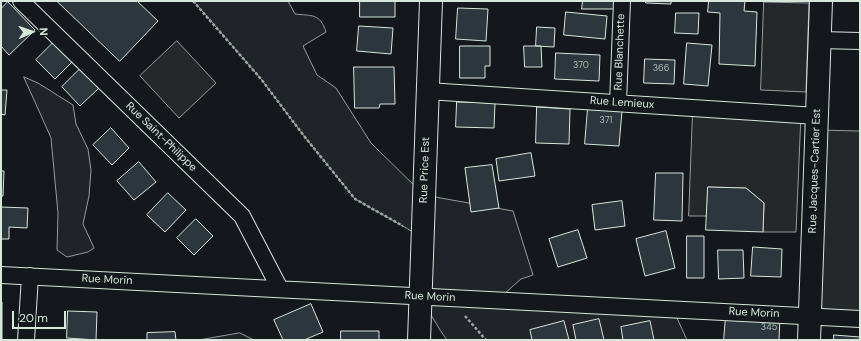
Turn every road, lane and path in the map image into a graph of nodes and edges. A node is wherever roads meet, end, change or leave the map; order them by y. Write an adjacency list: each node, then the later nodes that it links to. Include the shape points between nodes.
1 (21, 1): 14 (street, Rue Saint-Philippe, via 242,216)
2 (193, 1): 11 (path, via 261,79 355,199)
3 (431, 1): 8 (street, Rue Price Est)
4 (622, 1): 9 (street, Rue Blanchette)
5 (821, 1): 6 (street, Rue Jacques-Cartier Est)
6 (820, 40): 7 (street); 10 (street, Rue Jacques-Cartier Est)
7 (860, 41)
8 (427, 91): 9 (street, Rue Lemieux); 11 (street, Rue Price Est)
9 (618, 103): 10 (street, Rue Lemieux)
10 (817, 116): 17 (street, Rue Jacques-Cartier Est)
11 (423, 237): 15 (street, Rue Price Est)
12 (1, 275): 13 (street, Rue Morin)
13 (30, 276): 14 (street, Rue Morin); 19 (street)
14 (280, 289): 15 (street, Rue Morin)
15 (420, 296): 16 (street, Rue Morin); 20 (street, Rue Price Est)
16 (449, 298): 17 (street, Rue Morin); 21 (path)
17 (810, 316): 18 (street, Rue Morin); 22 (street, Rue Jacques-Cartier Est)
18 (860, 319)
19 (26, 340)
20 (419, 340)
21 (486, 340)
22 (809, 340)

